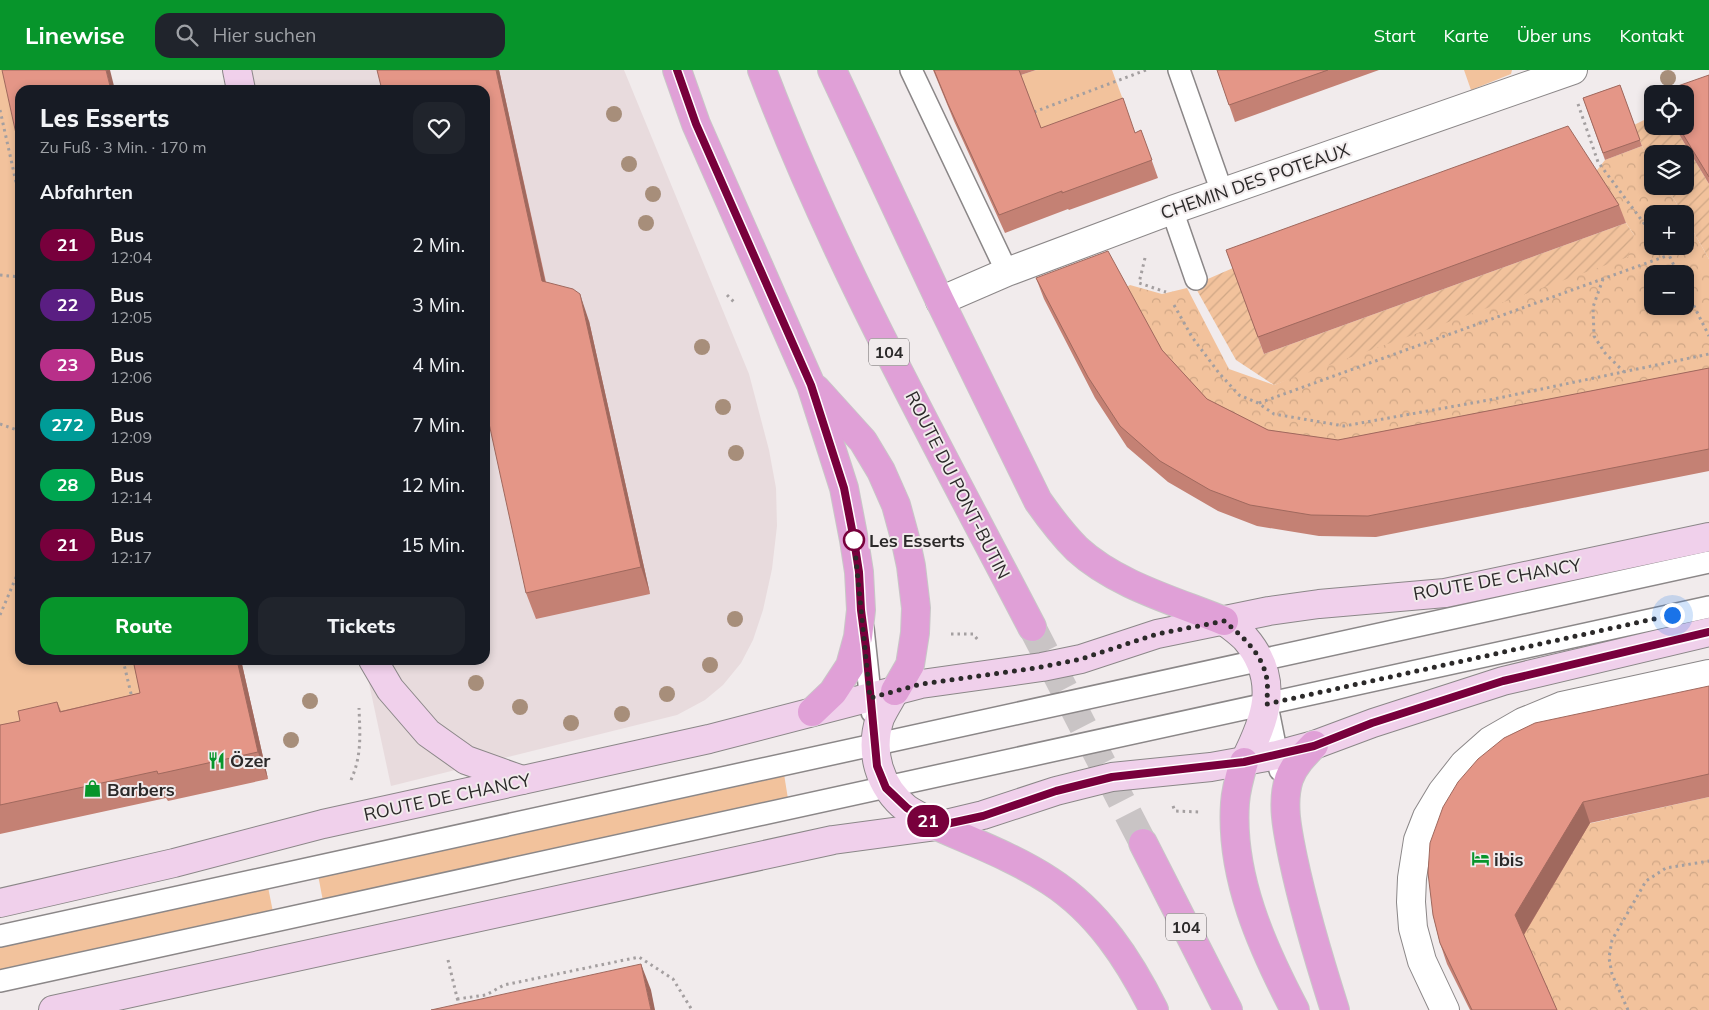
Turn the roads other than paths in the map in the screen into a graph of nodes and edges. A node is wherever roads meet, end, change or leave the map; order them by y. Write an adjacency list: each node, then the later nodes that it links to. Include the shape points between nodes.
1 (236, 70): 8 (main road)
2 (677, 70): 14 (main road, via 696,124)
3 (762, 70): 20 (main road, ROUTE DU PONT-BUTIN / 104, via 783,125 860,296)
4 (832, 70): 13 (main road)
5 (911, 70): 11 (lane)
6 (1179, 70): 9 (lane)
7 (1573, 70): 9 (street, CHEMIN DES POTEAUX)
8 (240, 85)
9 (1222, 192): 10 (street, CHEMIN DES POTEAUX)
10 (1172, 210): 11 (street, CHEMIN DES POTEAUX); 12 (lane)
11 (1006, 272): 13 (street, CHEMIN DES POTEAUX)
12 (1196, 279)
13 (940, 301): 19 (main road, via 1038,501 1054,524 1078,550 1125,582)
14 (811, 385): 18 (main road, via 844,488 855,548); 25 (main road, via 864,441 896,505 905,538 916,608 915,634 910,665)
15 (1709, 537): 19 (main road, ROUTE DE CHANCY, via 1445,593 1281,609)
16 (1709, 562): 22 (lane)
17 (1709, 607): 26 (lane)
18 (861, 610): 25 (lane, via 866,648); 27 (main road, via 850,666 834,692)
19 (1224, 621): 22 (main road, via 1244,637); 25 (main road, ROUTE DE CHANCY, via 1157,634 1081,659 921,684)
20 (1032, 627)
21 (1709, 632): 29 (main road, via 1503,681 1372,723)
22 (1260, 660): 26 (main road, via 1266,680); 28 (lane)
23 (376, 665): 32 (main road, via 390,689 428,733 466,760)
24 (1709, 674): 45 (street, via 1562,706 1524,722 1490,741 1464,764 1442,792 1418,840 1411,902 1413,928 1422,961)
25 (883, 694): 27 (main road, ROUTE DE CHANCY); 28 (main road)
26 (1267, 704): 30 (lane); 31 (main road, via 1258,735); 33 (lane)
27 (812, 712): 32 (main road, ROUTE DE CHANCY, via 709,739)
28 (876, 744): 33 (main road, via 877,766); 38 (lane)
29 (1314, 746): 30 (main road); 34 (main road, via 1299,760 1289,779)
30 (1277, 754): 31 (main road); 34 (lane)
31 (1244, 762): 35 (main road, via 1112,777 1056,791 983,816); 43 (main road, via 1235,803 1242,878 1253,918)
32 (522, 780): 37 (main road, ROUTE DE CHANCY, via 322,824 174,863)
33 (886, 788): 35 (main road, via 907,808); 39 (lane)
34 (1285, 800): 44 (main road, via 1298,883)
35 (937, 826): 40 (main road, via 833,840); 41 (main road, via 1020,864 1051,881 1072,898 1116,945)
36 (1143, 843): 42 (main road, 104)
37 (0, 903)
38 (0, 936)
39 (0, 981)
40 (54, 1010)
41 (1154, 1010)
42 (1228, 1010)
43 (1295, 1010)
44 (1335, 1010)
45 (1445, 1010)

